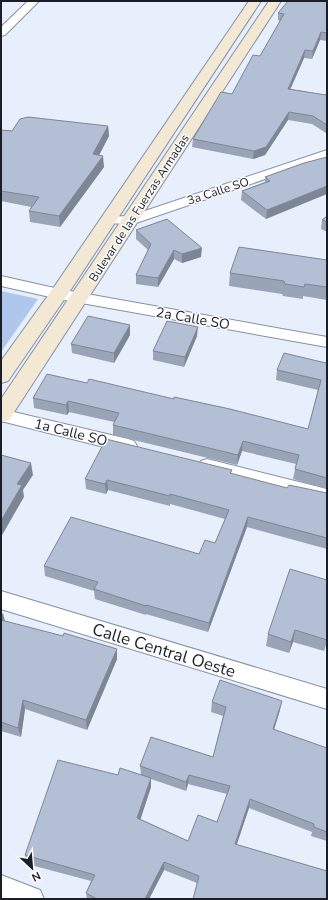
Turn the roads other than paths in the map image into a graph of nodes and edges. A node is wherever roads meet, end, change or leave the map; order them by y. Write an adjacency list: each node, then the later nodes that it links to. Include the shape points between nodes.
1 (20, 1): 5 (street)
2 (34, 1): 6 (street)
3 (255, 1): 8 (street, Bulevar de las Fuerzas Armadas)
4 (275, 1): 9 (street, Bulevar de las Fuerzas Armadas)
5 (1, 19)
6 (1, 33)
7 (327, 154): 9 (street, 3a Calle SO)
8 (108, 220): 9 (street, 3a Calle SO); 11 (street, Bulevar de las Fuerzas Armadas)
9 (131, 220): 12 (street, Bulevar de las Fuerzas Armadas)
10 (1, 281): 11 (street, 2a Calle SO)
11 (59, 294): 12 (street, 2a Calle SO); 14 (street, Bulevar de las Fuerzas Armadas)
12 (80, 298): 13 (street, 2a Calle SO); 15 (street, Bulevar de las Fuerzas Armadas)
13 (327, 342)
14 (1, 376)
15 (1, 415): 16 (street, 1a Calle SO)
16 (141, 449)
17 (187, 461): 18 (street)
18 (327, 496)
19 (1, 600): 20 (street, Calle Central Oeste)
20 (327, 699)
21 (1, 888): 22 (street)
22 (31, 899)

